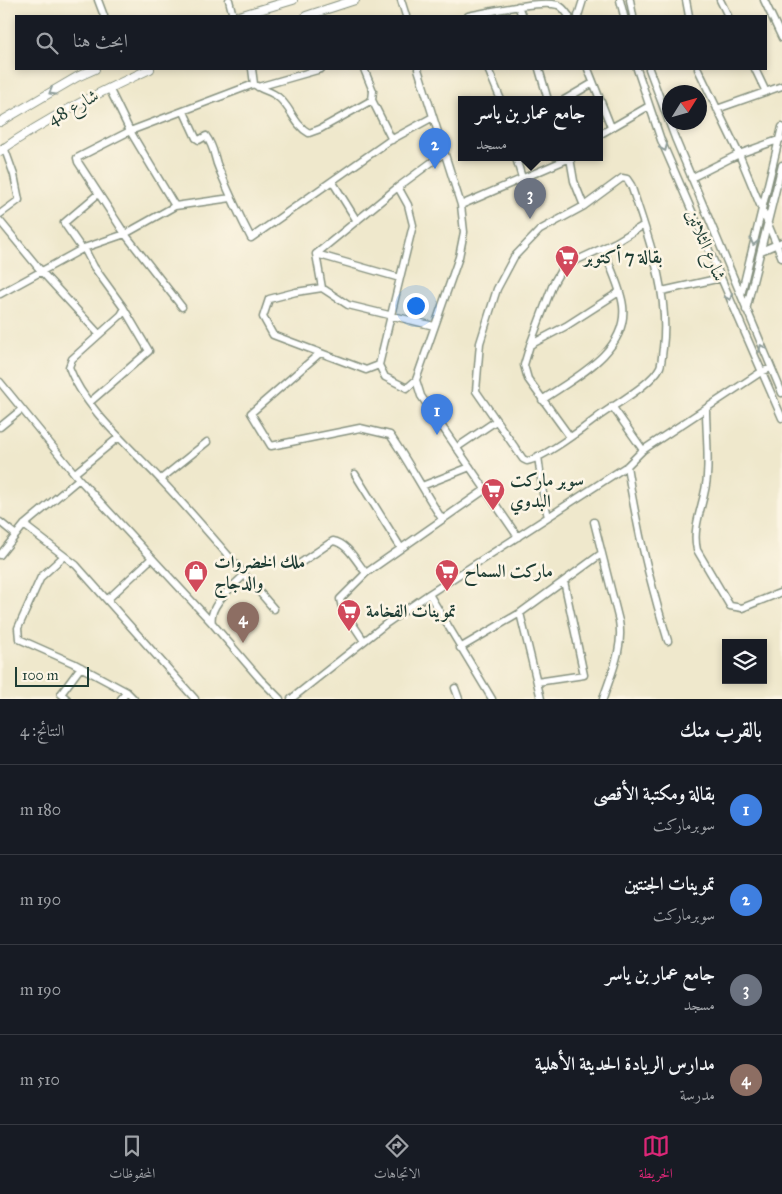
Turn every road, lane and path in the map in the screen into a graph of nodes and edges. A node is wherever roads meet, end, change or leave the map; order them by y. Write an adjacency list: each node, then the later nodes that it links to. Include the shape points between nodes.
1 (98, 0): 13 (street)
2 (229, 0): 14 (street)
3 (293, 0): 15 (main road)
4 (355, 0): 16 (main road)
5 (401, 0): 17 (street)
6 (583, 0): 21 (street)
7 (620, 0): 22 (street)
8 (630, 0): 23 (street)
9 (686, 0): 24 (street)
10 (720, 0): 25 (street)
11 (764, 0): 26 (street)
12 (518, 6): 18 (street); 19 (street); 20 (street, via 540,2 557,5)
13 (104, 15)
14 (233, 15)
15 (242, 15)
16 (309, 15)
17 (406, 15)
18 (473, 15)
19 (522, 15)
20 (568, 15)
21 (578, 15)
22 (624, 15)
23 (633, 15)
24 (689, 15)
25 (728, 15)
26 (782, 38)
27 (94, 70): 55 (main road, شارع 48, one-way to 55)
28 (148, 70): 43 (main road, شارع 48)
29 (252, 70): 41 (street)
30 (318, 70): 41 (street)
31 (364, 70): 49 (street, via 373,91)
32 (418, 70): 54 (street)
33 (488, 70): 45 (street)
34 (539, 70): 46 (street)
35 (588, 70): 40 (street)
36 (637, 70): 50 (street, شارع الثلاثين)
37 (649, 70): 70 (street, شارع الثلاثين)
38 (698, 70): 52 (street)
39 (755, 70): 44 (street)
40 (593, 83): 47 (street); 48 (street)
41 (256, 85): 49 (street, via 278,97 301,129 309,133); 53 (street)
42 (782, 86): 44 (street)
43 (109, 88): 58 (street); 62 (main road, شارع 48)
44 (766, 92): 52 (street)
45 (499, 96)
46 (547, 96)
47 (571, 96)
48 (598, 96)
49 (372, 100): 61 (street)
50 (649, 106): 56 (street); 95 (street, شارع الثلاثين, one-way to 95)
51 (603, 107): 56 (street)
52 (717, 109): 64 (street)
53 (184, 112): 58 (street); 76 (street, via 196,138 199,140 206,136 214,148)
54 (433, 117): 61 (street); 63 (street)
55 (0, 122)
56 (611, 127): 59 (street)
57 (782, 127): 60 (street)
58 (130, 132): 74 (street, via 77,158); 78 (street)
59 (603, 132)
60 (780, 139): 64 (street); 75 (street)
61 (392, 140): 71 (street)
62 (2, 149): 81 (street, via 14,174 19,200)
63 (444, 153): 72 (street); 77 (street)
64 (739, 154): 70 (street); 80 (street)
65 (517, 161): 69 (street)
66 (563, 161): 69 (street)
67 (571, 161): 79 (street)
68 (782, 165): 73 (street)
69 (522, 178): 77 (street)
70 (691, 178): 100 (street, شارع الثلاثين)
71 (332, 181): 76 (street, via 251,238); 82 (street)
72 (398, 187): 82 (street); 94 (street, via 408,205 413,224)
73 (779, 191): 75 (street); 84 (street)
74 (98, 194): 86 (street); 89 (street, via 64,223)
75 (765, 197): 80 (street)
76 (231, 198): 78 (street)
77 (461, 204): 105 (street, via 464,232)
78 (175, 206): 86 (street)
79 (584, 206): 85 (street, via 622,178 627,179); 121 (street, via 540,230 525,244 514,256 497,289 480,343 476,385 479,397)
80 (762, 209): 84 (street); 100 (street, one-way to 100)
81 (0, 214)
82 (357, 220): 91 (street)
83 (0, 221): 93 (street)
84 (768, 223): 87 (street); 90 (street)
85 (644, 225): 88 (street); 97 (street)
86 (125, 234): 89 (street); 101 (street)
87 (779, 243): 90 (street); 92 (street)
88 (603, 248): 98 (street); 107 (street, via 561,270)
89 (83, 249): 93 (street); 102 (street)
90 (761, 251): 103 (street)
91 (316, 254): 94 (street); 96 (street)
92 (782, 258)
93 (41, 271): 99 (street); 106 (street)
94 (400, 278): 104 (street)
95 (721, 278): 97 (street); 111 (street, شارع الثلاثين, one-way to 111)
96 (322, 288): 104 (street, via 348,305); 108 (street, via 269,299 263,317 273,334)
97 (662, 291): 117 (street, via 665,336 660,366 652,379)
98 (619, 292): 107 (street); 115 (street, via 623,306 622,322 613,345 601,360)
99 (0, 294)
100 (740, 296): 103 (street, شارع الثلاثين)
101 (182, 307)
102 (124, 310): 106 (street); 116 (street, via 149,351)
103 (746, 310): 110 (street, شارع الثلاثين, one-way to 103)
104 (392, 316): 105 (street); 109 (street)
105 (434, 326): 112 (street)
106 (99, 334): 116 (street, via 72,359 69,367)
107 (530, 345): 115 (street, via 525,371)
108 (320, 353): 109 (street, via 366,370); 134 (street, via 251,413 271,446 360,428 390,435)
109 (379, 365): 112 (street, via 385,376 407,388)
110 (771, 368): 111 (street); 114 (street, شارع الثلاثين)
111 (761, 372): 119 (street); 120 (street, شارع الثلاثين)
112 (416, 380): 126 (street, via 421,396)
113 (0, 382): 118 (street)
114 (782, 393)
115 (542, 400): 124 (street)
116 (90, 402): 123 (street)
117 (612, 406): 124 (street); 127 (street)
118 (22, 409): 122 (street); 132 (street)
119 (706, 409): 127 (street); 152 (street, via 708,478 696,530 697,550 730,606 742,608)
120 (782, 418)
121 (496, 421): 126 (street); 128 (street, via 523,459 530,461)
122 (0, 427)
123 (119, 437): 132 (street); 133 (street)
124 (570, 437): 128 (street)
125 (208, 442): 133 (street)
126 (456, 448): 130 (street)
127 (643, 450): 129 (street)
128 (538, 456): 136 (street)
129 (627, 466): 136 (street); 158 (street, via 632,502)
130 (470, 467): 134 (street); 135 (street)
131 (355, 474): 143 (street)
132 (77, 476): 140 (street); 147 (street)
133 (161, 479): 150 (street)
134 (422, 486): 137 (street)
135 (486, 489): 137 (street); 142 (street)
136 (548, 517): 142 (street)
137 (442, 519): 143 (street)
138 (0, 522): 141 (street)
139 (594, 522): 144 (street)
140 (24, 525): 141 (street); 146 (street)
141 (16, 535): 145 (street)
142 (518, 537): 153 (street)
143 (401, 548): 149 (street)
144 (601, 554): 151 (street); 174 (street, via 621,635 620,648)
145 (0, 555)
146 (64, 556): 154 (street); 161 (street, via 41,578 18,628 19,639)
147 (152, 558): 154 (street); 157 (street)
148 (299, 564): 149 (street, via 334,541 344,547)
149 (366, 573): 159 (street, via 340,599 342,608)
150 (244, 575): 155 (street); 157 (street, via 217,603 210,616)
151 (564, 582): 156 (street); 162 (street, via 584,675)
152 (782, 592)
153 (428, 594): 159 (street); 160 (street)
154 (108, 600): 168 (street)
155 (274, 609)
156 (520, 613): 160 (street); 162 (street)
157 (212, 623): 169 (street)
158 (668, 640)
159 (364, 641): 170 (street)
160 (460, 648): 172 (street)
161 (81, 667): 164 (street); 165 (street, via 61,694)
162 (537, 682): 173 (street)
163 (455, 688): 171 (street)
164 (127, 692): 166 (street); 167 (street)
165 (67, 699)
166 (122, 699)
167 (134, 699)
168 (195, 699)
169 (280, 699)
170 (291, 699)
171 (460, 699)
172 (492, 699)
173 (540, 699)
174 (603, 699)

